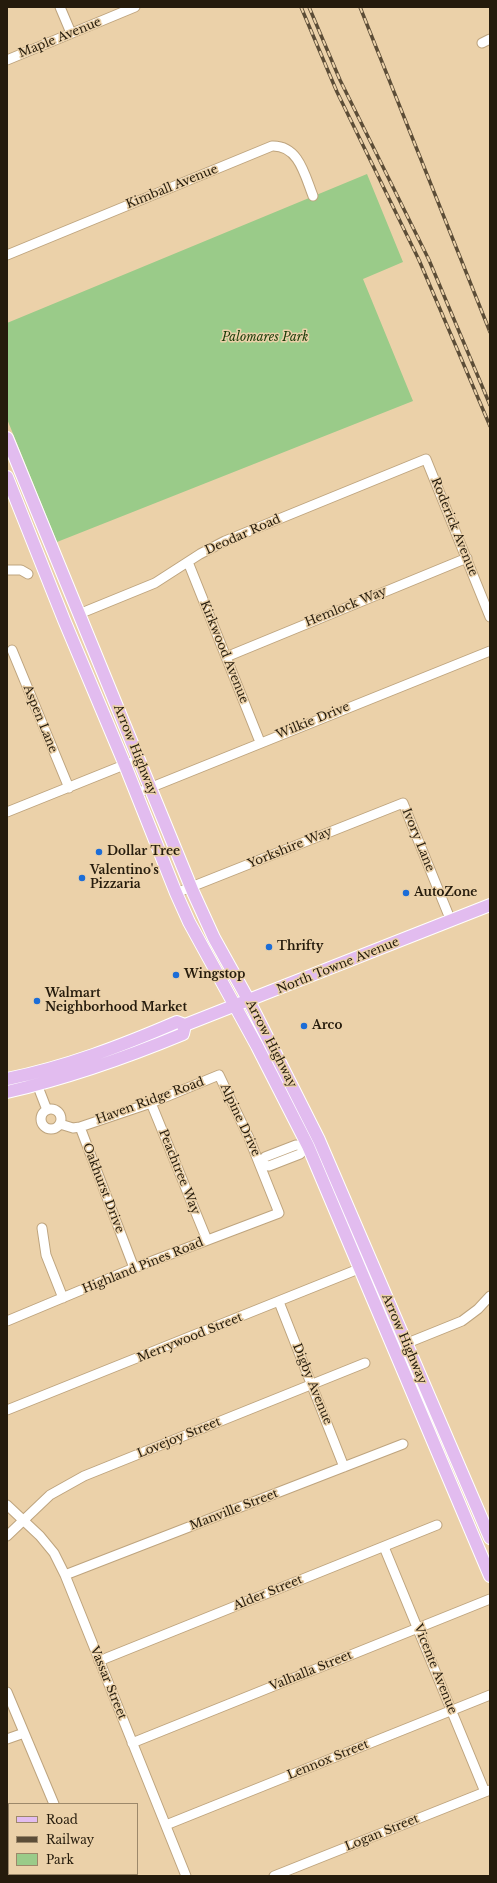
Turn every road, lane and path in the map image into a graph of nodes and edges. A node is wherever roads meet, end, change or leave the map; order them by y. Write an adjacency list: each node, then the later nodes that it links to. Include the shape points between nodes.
1 (60, 7): 3 (street)
2 (135, 7): 3 (street, Maple Avenue)
3 (71, 34): 4 (street, Maple Avenue)
4 (7, 60)
5 (313, 196): 6 (street, Kimball Avenue, via 298,159 280,146 272,146)
6 (7, 255)
7 (7, 438): 9 (main road, Arrow Highway)
8 (426, 459): 11 (street, Roderick Avenue); 12 (street, Deodar Road, via 225,541)
9 (11, 461): 15 (main road, Arrow Highway)
10 (7, 477): 17 (main road, Arrow Highway)
11 (466, 558): 16 (street, Roderick Avenue); 20 (street, Hemlock Way)
12 (188, 562): 15 (street, Deodar Road, via 155,583); 20 (street, Kirkwood Avenue)
13 (7, 570): 14 (street, via 21,570)
14 (28, 574)
15 (79, 614): 17 (main road, Deodar Road); 22 (main road, Arrow Highway)
16 (490, 617)
17 (64, 620): 23 (main road, Arrow Highway)
18 (12, 650): 25 (street, Aspen Lane)
19 (490, 651): 21 (street, Wilkie Drive)
20 (226, 657): 21 (street, Kirkwood Avenue)
21 (260, 742): 24 (street, Wilkie Drive)
22 (139, 759): 23 (street); 24 (main road, Arrow Highway)
23 (125, 765): 25 (street); 26 (main road, Arrow Highway)
24 (150, 787): 26 (street, Wilkie Drive); 29 (main road, Arrow Highway)
25 (69, 788): 28 (street)
26 (137, 793): 30 (main road, Arrow Highway)
27 (403, 803): 29 (street, Yorkshire Way); 32 (street, Ivory Lane)
28 (7, 812)
29 (191, 887): 30 (street, Yorkshire Way); 33 (main road, Arrow Highway, via 214,938)
30 (176, 893): 34 (main road, Arrow Highway)
31 (490, 905): 32 (main road, North Towne Avenue)
32 (451, 921): 33 (main road, North Towne Avenue)
33 (249, 1001): 34 (main road, North Towne Avenue); 50 (main road, Arrow Highway, via 302,1105)
34 (235, 1006): 35 (main road, North Towne Avenue); 45 (main road, Arrow Highway)
35 (185, 1025): 36 (main road, North Towne Avenue, via 177,1022 113,1049); 39 (main road, North Towne Avenue, via 182,1034 134,1054)
36 (33, 1074): 38 (main road, North Towne Avenue); 39 (street, Oakhurst Drive)
37 (219, 1076): 41 (street, Haven Ridge Road); 46 (street, Alpine Drive)
38 (7, 1079)
39 (38, 1085): 40 (main road, North Towne Avenue); 42 (street, Oakhurst Drive)
40 (7, 1092)
41 (151, 1103): 44 (street, Haven Ridge Road); 49 (street, Peachtree Way)
42 (47, 1110): 43 (street, via 53,1109 58,1112); 43 (street, Oakhurst Drive, via 41,1117 43,1126 52,1130)
43 (60, 1124): 44 (street, Oakhurst Drive, via 73,1128)
44 (80, 1127): 51 (street, Oakhurst Drive)
45 (308, 1146): 46 (street, Alpine Drive, via 300,1154 269,1166); 52 (main road, Arrow Highway)
46 (260, 1164): 47 (street, Alpine Drive)
47 (279, 1213): 49 (street, Highland Pines Road)
48 (42, 1228): 54 (street, via 46,1255)
49 (207, 1240): 51 (street, Highland Pines Road)
50 (372, 1264): 52 (street, Merrywood Street); 57 (main road, Arrow Highway)
51 (134, 1268): 54 (street, Highland Pines Road)
52 (359, 1269): 55 (street, Merrywood Street); 70 (main road, Arrow Highway)
53 (490, 1296): 57 (street, via 462,1321)
54 (63, 1298): 56 (street, Highland Pines Road)
55 (279, 1302): 59 (street, Digby Avenue); 60 (street, Merrywood Street)
56 (7, 1321)
57 (405, 1344): 67 (main road, Arrow Highway)
58 (365, 1363): 59 (street, Lovejoy Street)
59 (312, 1385): 62 (street, Digby Avenue); 64 (street, Lovejoy Street, via 84,1476 50,1496)
60 (7, 1410)
61 (403, 1444): 62 (street, Manville Street)
62 (344, 1467): 69 (street, Manville Street)
63 (7, 1505): 64 (street, Vassar Street)
64 (24, 1520): 66 (street, Lovejoy Street); 69 (street, Vassar Street, via 54,1553)
65 (437, 1525): 68 (street, Alder Street)
66 (7, 1536)
67 (490, 1538)
68 (384, 1546): 72 (street, Vicente Avenue); 73 (street, Alder Street)
69 (65, 1575): 73 (street, Vassar Street)
70 (490, 1576)
71 (490, 1599): 72 (street, Valhalla Street)
72 (418, 1628): 76 (street, Vicente Avenue); 79 (street, Valhalla Street)
73 (99, 1661): 79 (street, Vassar Street)
74 (7, 1692): 77 (street)
75 (490, 1695): 76 (street, Lennox Street)
76 (451, 1710): 80 (street, Vicente Avenue); 82 (street, Lennox Street)
77 (24, 1732): 78 (street); 81 (street)
78 (7, 1739)
79 (132, 1743): 82 (street, Vassar Street)
80 (487, 1791): 84 (street, Logan Street)
81 (54, 1803)
82 (166, 1825): 83 (street, Vassar Street)
83 (186, 1876)
84 (274, 1876)

